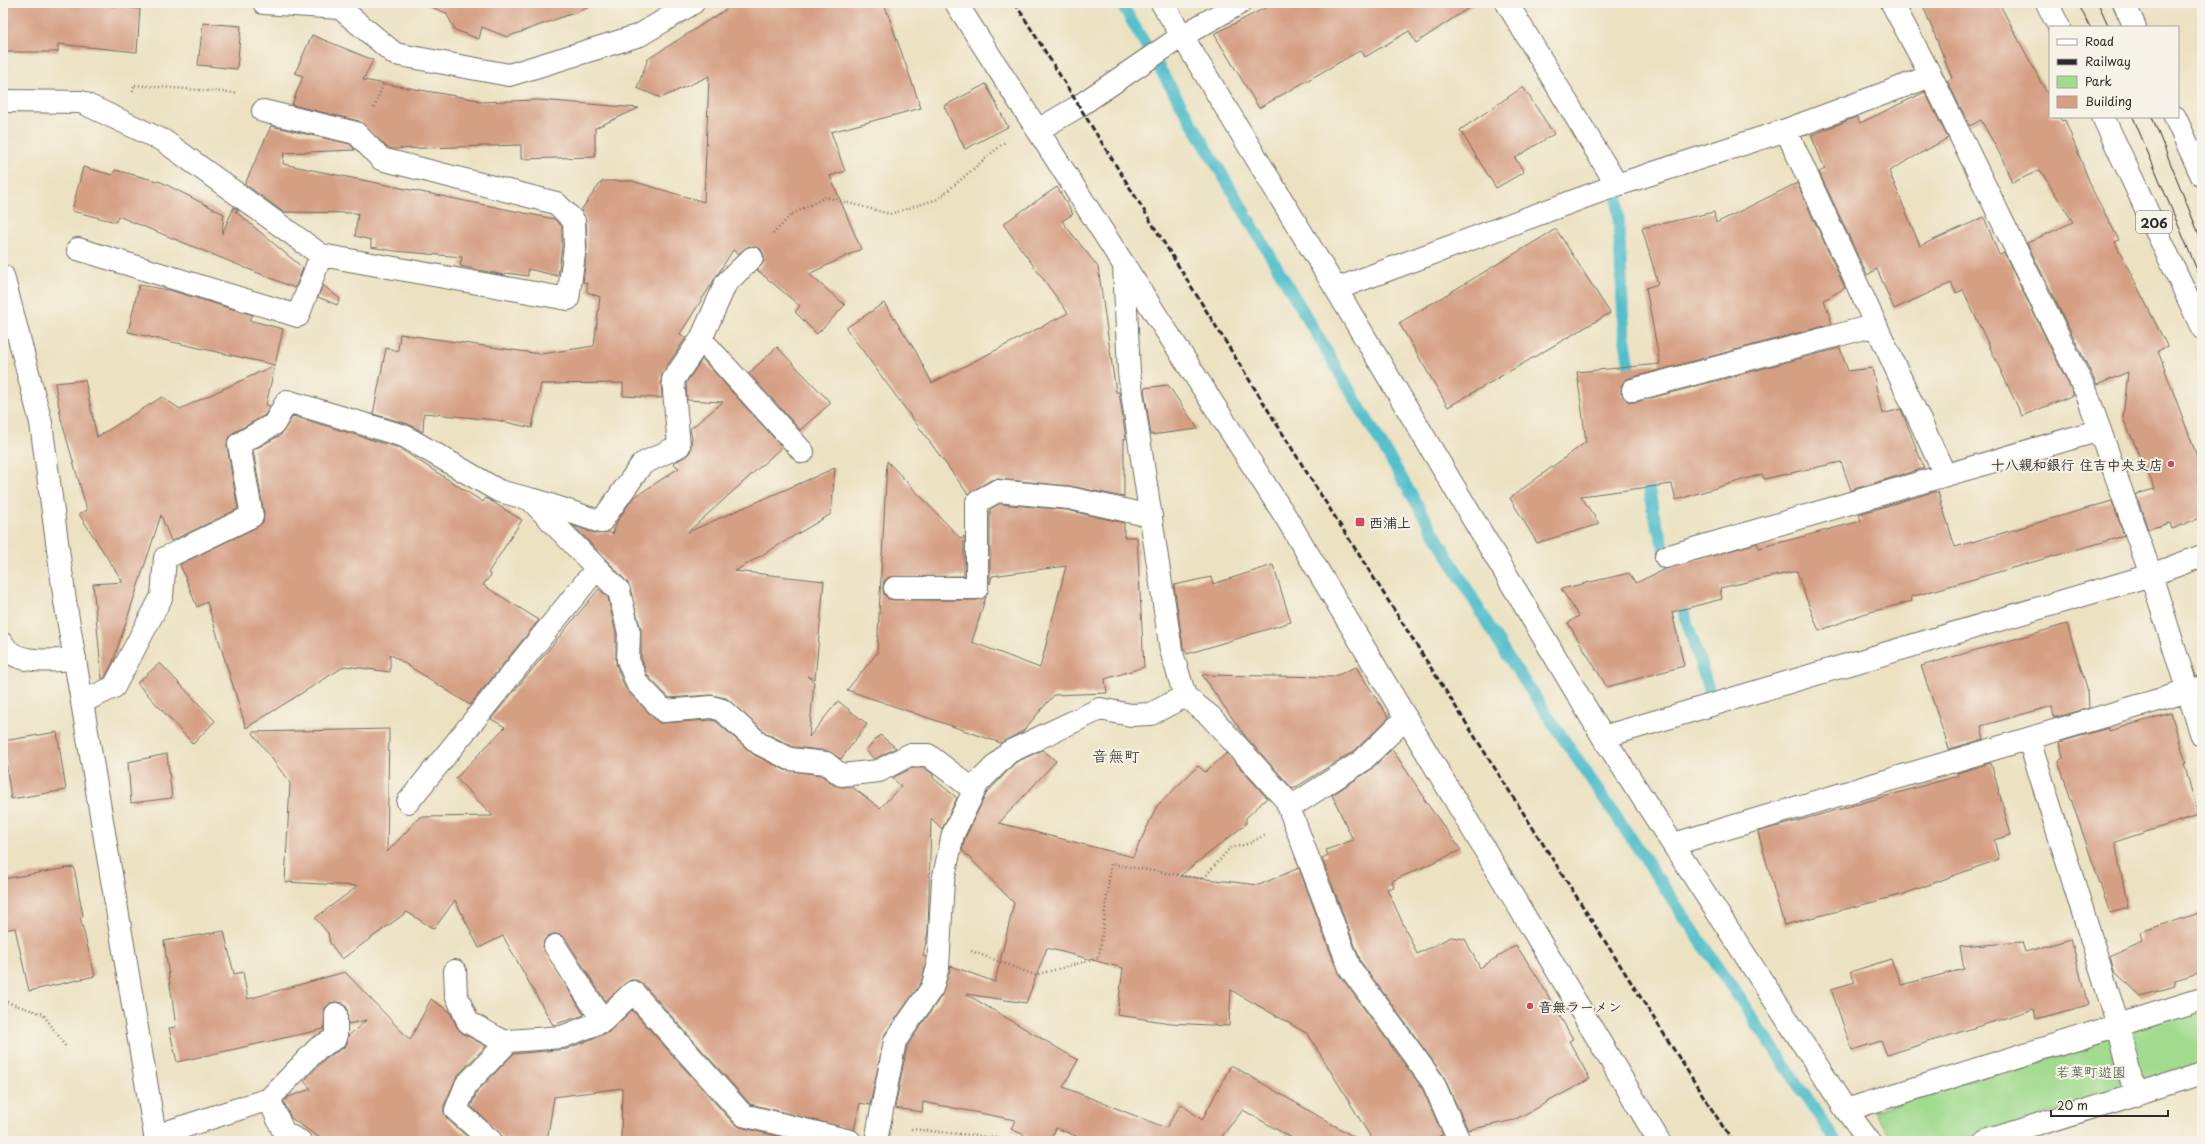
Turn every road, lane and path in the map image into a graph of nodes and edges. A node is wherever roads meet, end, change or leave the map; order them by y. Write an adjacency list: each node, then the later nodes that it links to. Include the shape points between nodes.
1 (264, 3): 2 (main road, via 340,8 395,54 509,74 640,35)
2 (692, 3)
3 (956, 3): 18 (main road)
4 (1162, 3): 12 (main road)
5 (1240, 3): 12 (main road)
6 (1507, 3): 21 (main road)
7 (1892, 3): 13 (main road)
8 (2047, 3): 10 (main road)
9 (2124, 3): 11 (main road)
10 (2058, 26)
11 (2135, 26)
12 (1182, 36): 18 (main road, via 1079,106); 27 (main road)
13 (1931, 76): 19 (main road); 32 (main road, via 2087,394)
14 (3, 101): 23 (main road, via 81,102 164,142)
15 (263, 111): 23 (main road, via 356,133 381,159 556,203 574,221 575,247 568,299)
16 (2102, 118): 29 (main road, 206)
17 (2175, 118): 20 (main road)
18 (1034, 125): 24 (path, via 938,199 890,214 826,197 792,214); 25 (main road)
19 (1786, 130): 21 (main road); 28 (main road)
20 (2202, 176)
21 (1616, 185): 27 (main road)
22 (78, 249): 23 (main road, via 298,316)
23 (321, 254)
24 (752, 258): 30 (main road, via 726,283)
25 (1124, 265): 36 (main road, via 1129,373); 47 (main road, via 1287,519)
26 (3, 276): 43 (main road, via 41,423)
27 (1336, 289): 49 (main road)
28 (1876, 325): 31 (main road); 34 (main road)
29 (2202, 328)
30 (701, 339): 33 (main road); 35 (main road, via 673,380 679,446 642,464 601,522)
31 (1633, 390)
32 (2100, 430): 34 (main road); 40 (main road)
33 (803, 452)
34 (1945, 475): 38 (main road)
35 (530, 499): 39 (main road); 46 (main road, via 499,491 404,436 287,401 274,424 239,444 252,516 166,558 162,596 114,687)
36 (1151, 516): 41 (main road, via 1069,498 998,491 977,502 977,588); 45 (main road, via 1171,650)
37 (2202, 556): 40 (main road)
38 (1666, 557)
39 (597, 568): 51 (main road, via 619,591 629,633 628,660 638,683 664,711 712,707 722,710 760,744 790,759 826,763 840,775 880,771 909,756 928,756); 52 (main road)
40 (2151, 576): 44 (main road); 49 (main road)
41 (895, 588)
42 (3, 644): 43 (main road, via 6,650 30,661)
43 (75, 659): 46 (main road)
44 (2195, 689): 48 (main road); 50 (main road)
45 (1185, 696): 51 (main road, via 1151,714 1131,715 1100,709 1009,752); 53 (main road, via 1210,716 1286,800)
46 (82, 702): 70 (main road)
47 (1406, 718): 53 (main road, via 1362,761); 76 (main road)
48 (2202, 736)
49 (1603, 737): 54 (main road)
50 (2029, 739): 54 (main road); 62 (main road)
51 (974, 790): 55 (main road, via 953,834 943,881)
52 (408, 802)
53 (1292, 814): 55 (path, via 1248,844 1230,848 1203,879 1111,864 1099,958 1035,975); 75 (main road, via 1350,968 1433,1082)
54 (1674, 844): 68 (main road)
55 (939, 939): 69 (main road, via 938,967 932,988 895,1041)
56 (555, 946): 61 (main road)
57 (455, 970): 63 (main road, via 456,994 468,1022)
58 (2202, 999): 62 (main road)
59 (3, 1001): 64 (path, via 42,1014)
60 (336, 1014): 67 (main road, via 336,1038 318,1048)
61 (603, 1021): 63 (main road, via 562,1037); 73 (main road, via 633,992 743,1115)
62 (2118, 1025): 66 (main road); 68 (main road)
63 (506, 1043): 72 (main road, via 466,1085 456,1110)
64 (66, 1046)
65 (2202, 1073): 66 (main road)
66 (2135, 1095): 78 (main road)
67 (269, 1099): 70 (main road); 71 (main road, via 284,1133)
68 (1846, 1110): 77 (main road)
69 (878, 1134): 74 (path, via 999,1138)
70 (155, 1139)
71 (300, 1141)
72 (491, 1141)
73 (850, 1141)
74 (1001, 1141)
75 (1459, 1141)
76 (1659, 1141)
77 (1869, 1141)
78 (1986, 1141)

